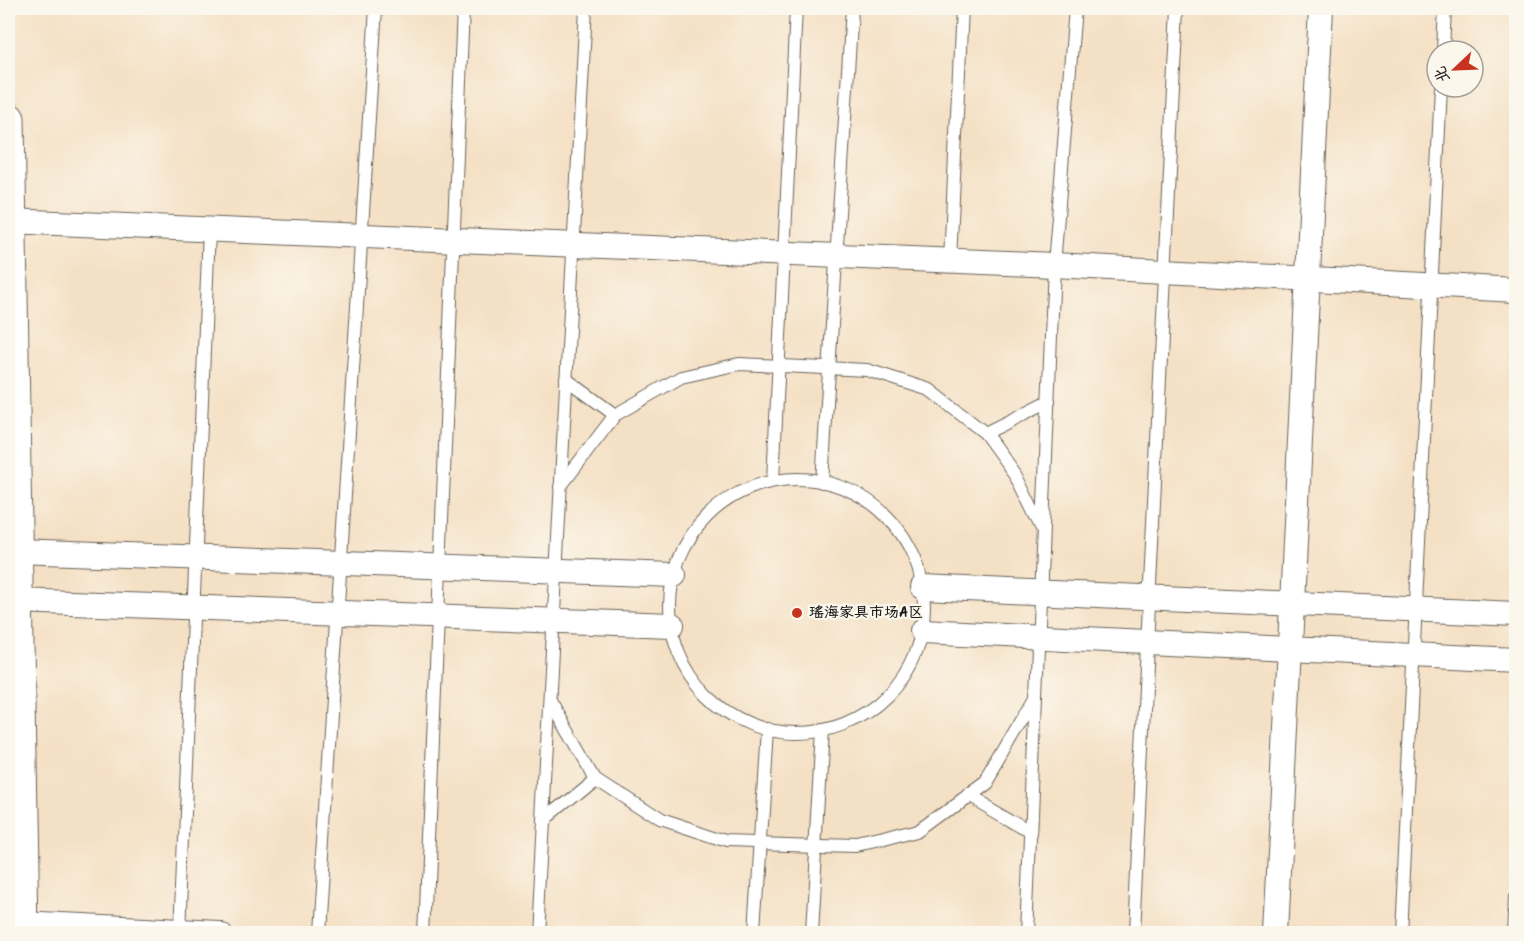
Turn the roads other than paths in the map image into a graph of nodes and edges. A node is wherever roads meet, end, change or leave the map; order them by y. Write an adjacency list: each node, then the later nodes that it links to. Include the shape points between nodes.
1 (375, 8): 16 (lane)
2 (463, 8): 17 (lane)
3 (586, 8): 18 (lane)
4 (796, 8): 19 (lane)
5 (852, 8): 20 (lane)
6 (962, 8): 21 (lane)
7 (1075, 8): 22 (lane)
8 (1178, 8): 23 (lane)
9 (1321, 8): 24 (street)
10 (1445, 8): 11 (lane)
11 (1444, 39)
12 (1440, 99): 25 (lane)
13 (8, 118): 14 (street)
14 (9, 221): 15 (street); 37 (street)
15 (209, 230): 16 (street); 38 (lane)
16 (361, 236): 17 (street); 39 (lane)
17 (454, 240): 18 (street); 40 (lane)
18 (573, 245): 19 (street); 29 (lane)
19 (784, 254): 20 (street); 27 (lane)
20 (836, 256): 21 (street); 28 (lane)
21 (950, 261): 22 (street)
22 (1054, 265): 23 (street); 30 (lane)
23 (1165, 271): 24 (street); 45 (lane)
24 (1308, 279): 25 (street); 47 (street)
25 (1432, 285): 26 (street); 49 (lane)
26 (1516, 290)
27 (778, 367): 28 (lane); 31 (lane, via 739,364 681,377); 33 (lane)
28 (829, 369): 32 (lane, via 867,370 930,390); 34 (lane)
29 (566, 379): 31 (lane); 35 (lane)
30 (1049, 401): 32 (lane); 36 (lane)
31 (615, 415): 35 (lane)
32 (985, 434): 36 (lane, via 1016,476)
33 (773, 481): 34 (lane, via 800,478); 42 (lane, via 724,500 695,528 676,563)
34 (822, 482): 43 (lane, via 843,487 881,510 909,545)
35 (560, 487): 41 (lane)
36 (1043, 532): 44 (lane)
37 (16, 552): 38 (street); 46 (street)
38 (196, 558): 39 (street); 48 (lane)
39 (340, 563): 40 (street); 50 (lane)
40 (440, 567): 41 (street); 52 (lane)
41 (556, 571): 42 (street); 53 (lane)
42 (674, 575): 54 (lane, via 669,602)
43 (923, 587): 44 (street); 55 (lane)
44 (1040, 592): 45 (street); 56 (lane)
45 (1149, 597): 47 (street); 57 (lane)
46 (16, 601): 48 (street); 72 (street)
47 (1292, 604): 49 (street); 58 (street)
48 (194, 608): 50 (street); 73 (lane)
49 (1416, 609): 51 (street); 59 (lane)
50 (337, 613): 52 (street); 75 (lane)
51 (1516, 614)
52 (438, 616): 53 (street); 76 (lane)
53 (553, 621): 54 (street); 62 (lane)
54 (672, 625): 63 (lane, via 674,642 692,679 719,707)
55 (922, 631): 56 (street); 64 (lane, via 906,673 877,706 838,727)
56 (1039, 637): 57 (street); 61 (lane)
57 (1147, 642): 58 (street); 81 (lane)
58 (1290, 649): 59 (street); 82 (street)
59 (1414, 655): 60 (street); 83 (lane)
60 (1516, 660)
61 (1036, 695): 66 (lane, via 985,783); 68 (lane)
62 (549, 699): 65 (lane); 67 (lane)
63 (767, 729): 64 (lane, via 794,734); 69 (lane)
64 (823, 730): 70 (lane)
65 (595, 778): 67 (lane); 69 (lane, via 659,820 726,842)
66 (968, 796): 68 (lane); 70 (lane, via 920,831 855,846)
67 (543, 821): 77 (lane)
68 (1031, 833): 80 (lane)
69 (760, 843): 70 (lane); 78 (lane)
70 (816, 845): 79 (lane)
71 (1516, 897): 84 (lane)
72 (22, 929): 73 (street)
73 (180, 933): 74 (street)
74 (220, 933)
75 (317, 933)
76 (425, 933)
77 (537, 933)
78 (754, 933)
79 (811, 933)
80 (1026, 933)
81 (1133, 933)
82 (1276, 933)
83 (1400, 933)
84 (1514, 933)

